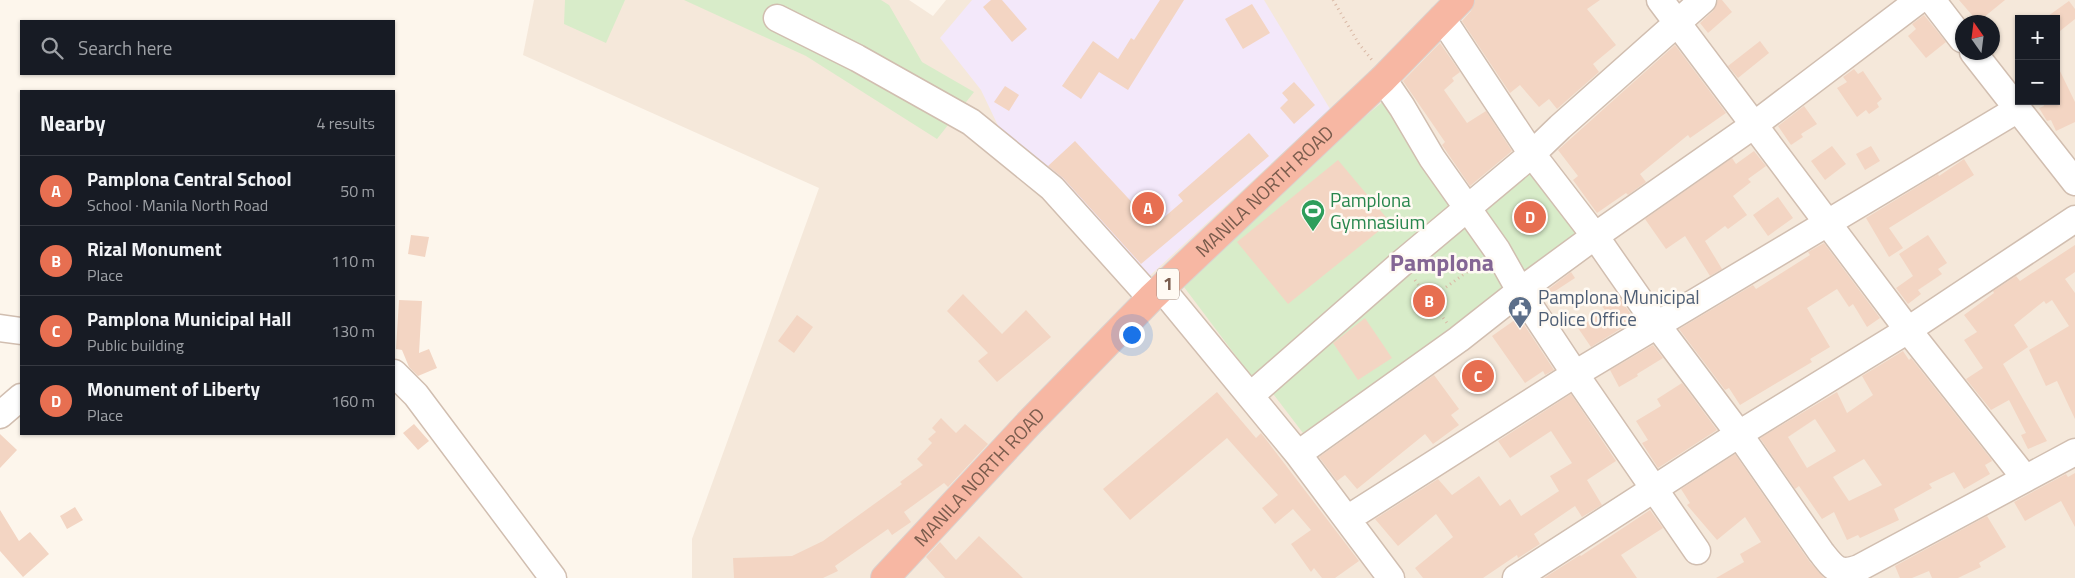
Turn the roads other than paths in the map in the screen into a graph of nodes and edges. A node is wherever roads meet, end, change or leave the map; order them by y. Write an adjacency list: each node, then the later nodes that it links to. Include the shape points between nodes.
1 (1660, 0): 7 (street)
2 (1703, 0): 7 (street)
3 (1919, 0): 12 (street)
4 (1932, 0): 8 (street)
5 (1452, 9): 10 (highway, MANILA NORTH ROAD / 1); 13 (street)
6 (777, 18): 20 (street, via 857,58 971,122 1052,188)
7 (1678, 24): 12 (street); 13 (street)
8 (1955, 30)
9 (1980, 60): 11 (street)
10 (1383, 79): 15 (street); 20 (highway, MANILA NORTH ROAD / 1)
11 (2018, 109): 14 (street); 17 (street)
12 (1754, 125): 17 (street); 18 (street)
13 (1532, 154): 15 (street); 18 (street)
14 (2075, 182)
15 (1467, 210): 19 (street, via 1497,250); 27 (street)
16 (2075, 219): 23 (street)
17 (1828, 224): 21 (street); 23 (street)
18 (1595, 236): 19 (street); 21 (street)
19 (1520, 291): 26 (street); 32 (street, via 1459,339)
20 (1157, 294): 27 (street); 38 (highway, MANILA NORTH ROAD / 1, via 1030,422)
21 (1657, 325): 26 (street); 30 (street)
22 (0, 328): 24 (street)
23 (1908, 330): 30 (street); 33 (street)
24 (20, 331)
25 (395, 374): 37 (street, via 416,395)
26 (1575, 374): 34 (street); 35 (street)
27 (1250, 396): 32 (street)
28 (20, 398): 29 (street)
29 (0, 415)
30 (1740, 434): 33 (street, via 1821,552 1835,568 1844,571 1859,568); 34 (street)
31 (2075, 452): 33 (street)
32 (1298, 454): 35 (street)
33 (2025, 478)
34 (1655, 489): 36 (street); 40 (street)
35 (1347, 519): 39 (street)
36 (1697, 551)
37 (553, 578)
38 (884, 578)
39 (1391, 578)
40 (1516, 578)

